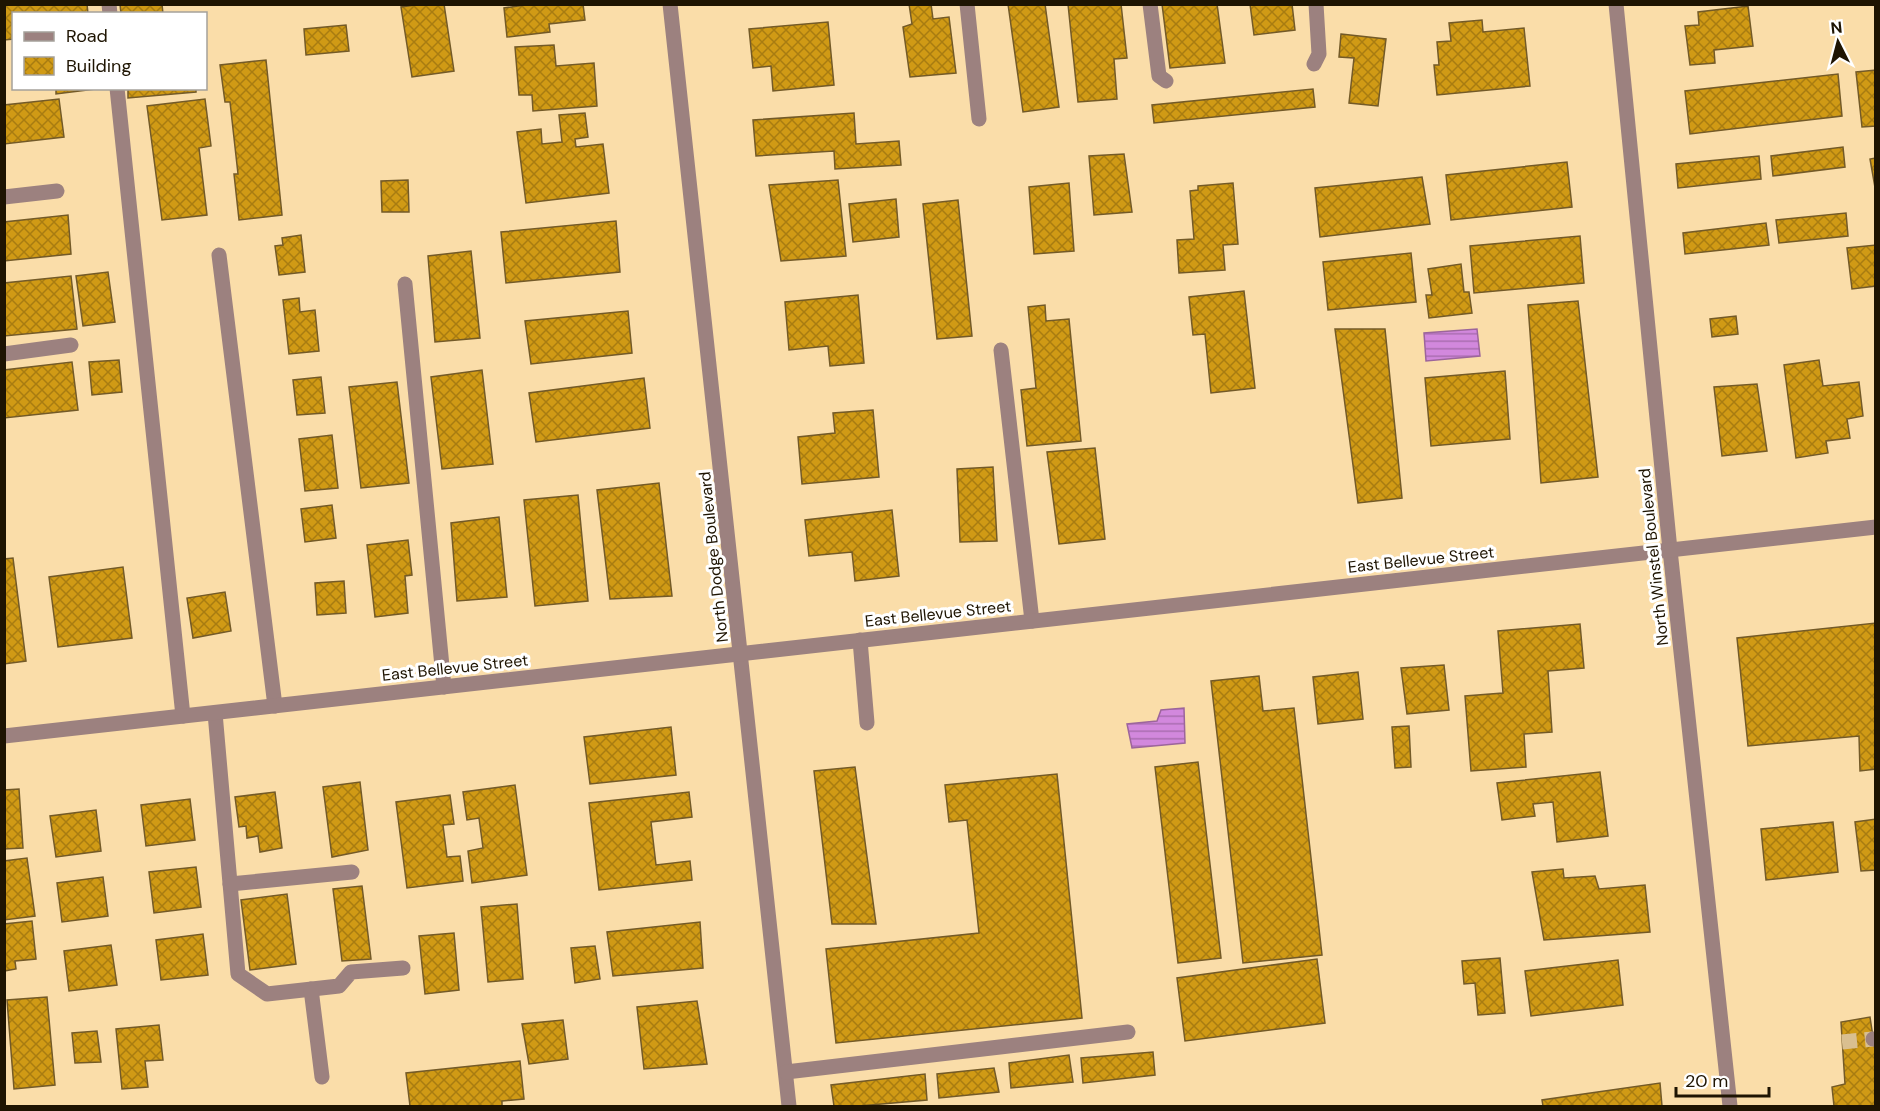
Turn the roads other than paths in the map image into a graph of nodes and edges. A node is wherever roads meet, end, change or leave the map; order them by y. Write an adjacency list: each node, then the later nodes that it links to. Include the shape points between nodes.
1 (670, 4): 21 (street, North Dodge Boulevard)
2 (967, 4): 9 (street)
3 (1150, 4): 7 (street, via 1159,76)
4 (1316, 4): 6 (street, via 1319,54)
5 (1616, 4): 18 (street, North Winstel Boulevard)
6 (1314, 64)
7 (1166, 81)
8 (117, 90): 25 (street)
9 (979, 119)
10 (57, 191): 11 (street)
11 (4, 196)
12 (219, 255): 23 (street)
13 (405, 284): 22 (street)
14 (71, 345): 16 (street)
15 (1001, 350): 19 (street)
16 (4, 354)
17 (1875, 527): 18 (street, East Bellevue Street)
18 (1670, 550): 19 (street, East Bellevue Street); 36 (street, North Winstel Boulevard)
19 (1032, 621): 20 (street, East Bellevue Street)
20 (860, 640): 21 (street, East Bellevue Street); 26 (street)
21 (741, 653): 22 (street, East Bellevue Street); 33 (street, North Dodge Boulevard)
22 (444, 687): 23 (street, East Bellevue Street)
23 (275, 706): 24 (street, East Bellevue Street)
24 (214, 713): 25 (street, East Bellevue Street); 29 (street)
25 (183, 716): 27 (street, East Bellevue Street)
26 (867, 723)
27 (4, 736)
28 (352, 872): 29 (street)
29 (230, 884): 31 (street, via 238,974 267,994)
30 (403, 968): 31 (street, via 351,972 339,986)
31 (311, 988): 34 (street)
32 (1128, 1032): 33 (street)
33 (786, 1072): 35 (street, North Dodge Boulevard)
34 (322, 1077)
35 (789, 1107)
36 (1730, 1107)

